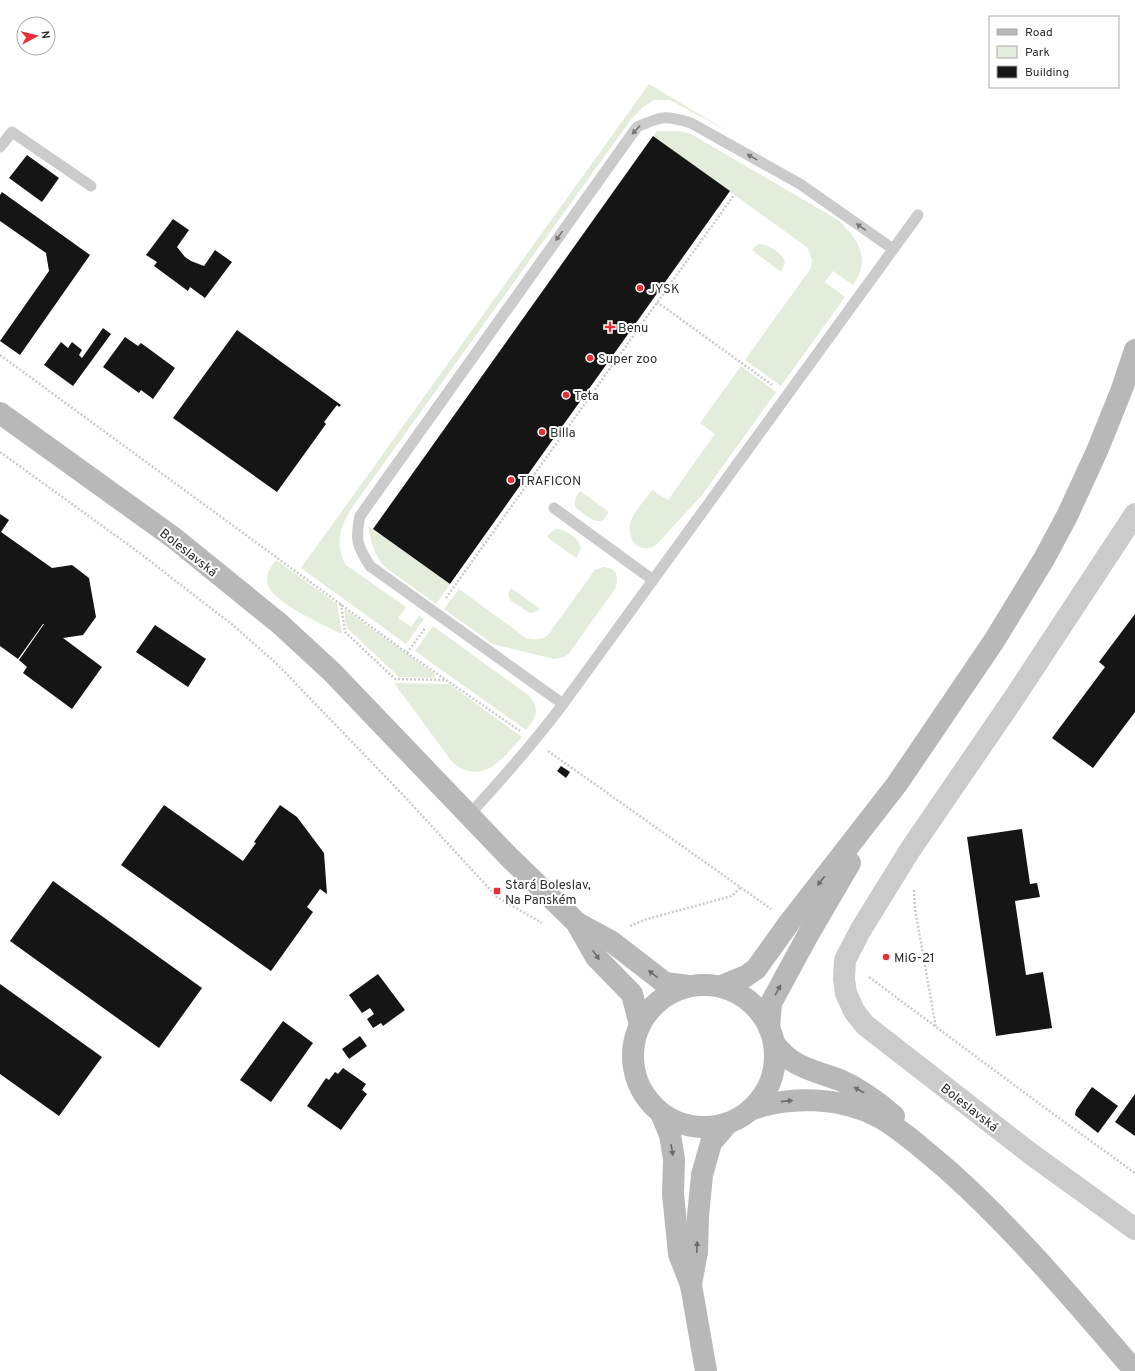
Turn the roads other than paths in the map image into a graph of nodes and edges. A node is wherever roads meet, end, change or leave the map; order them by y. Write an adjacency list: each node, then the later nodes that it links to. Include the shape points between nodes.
1 (0, 147): 2 (lane, via 12,132)
2 (90, 186)
3 (918, 215): 4 (lane)
4 (893, 249): 9 (lane); 10 (lane, one-way to 10, via 800,184 691,123 672,118 658,118 637,127 360,516 356,532 360,550 370,566)
5 (1135, 350): 11 (main road, via 1097,451 1044,559 994,641)
6 (0, 413): 12 (main road, Boleslavská, via 174,538 280,624 332,672)
7 (554, 508): 9 (lane)
8 (1135, 514): 22 (street, Boleslavská, via 910,850 845,960 844,979 846,993 854,1011 865,1025 1031,1154)
9 (653, 580): 10 (lane)
10 (563, 704): 12 (lane, via 504,778)
11 (897, 784): 15 (main road, one-way to 15, via 789,922 756,969); 17 (main road, one-way to 11, via 771,1003)
12 (469, 815): 13 (main road, Boleslavská)
13 (576, 922): 14 (main road, one-way to 13, via 665,983 612,942); 16 (main road, one-way to 16, via 596,957 632,994)
14 (688, 986): 15 (main road); 16 (main road, via 673,991 659,1000 648,1011)
15 (722, 986): 17 (main road, via 751,1002 762,1014)
16 (640, 1025): 19 (main road, via 634,1039 634,1070 648,1101)
17 (772, 1036): 18 (main road, via 775,1056 771,1080); 21 (main road, one-way to 17, via 880,1103 841,1081 798,1066 780,1051)
18 (750, 1110): 20 (main road); 21 (main road, one-way to 21, via 759,1106 793,1101 834,1102 879,1117)
19 (661, 1113): 20 (main road, via 692,1126); 23 (main road, one-way to 23, via 670,1135 674,1159 673,1194 679,1254)
20 (728, 1123): 23 (main road, one-way to 20, via 697,1252 702,1175 711,1143)
21 (918, 1145): 25 (main road, via 977,1196 1030,1251)
22 (1135, 1229)
23 (691, 1285): 24 (main road)
24 (706, 1371)
25 (1135, 1371)

